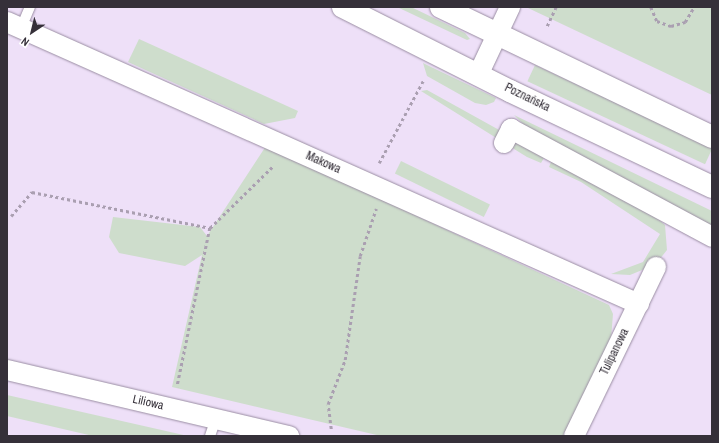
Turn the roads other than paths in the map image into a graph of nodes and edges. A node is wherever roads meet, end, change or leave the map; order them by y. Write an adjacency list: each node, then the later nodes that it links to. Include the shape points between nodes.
1 (30, 7): 5 (lane)
2 (343, 7): 7 (main road, Poznańska)
3 (441, 7): 6 (main road)
4 (510, 7): 6 (street)
5 (14, 25): 13 (street, Makowa)
6 (498, 34): 7 (street); 8 (main road)
7 (479, 74): 10 (main road, Poznańska)
8 (712, 137)
9 (504, 143): 11 (street, via 512,128)
10 (712, 187)
11 (712, 237)
12 (656, 267): 13 (street, Tulipanowa)
13 (639, 304): 17 (street, Tulipanowa)
14 (7, 370): 15 (street, Liliowa)
15 (213, 427): 16 (street, Liliowa)
16 (290, 436)
17 (574, 436)

